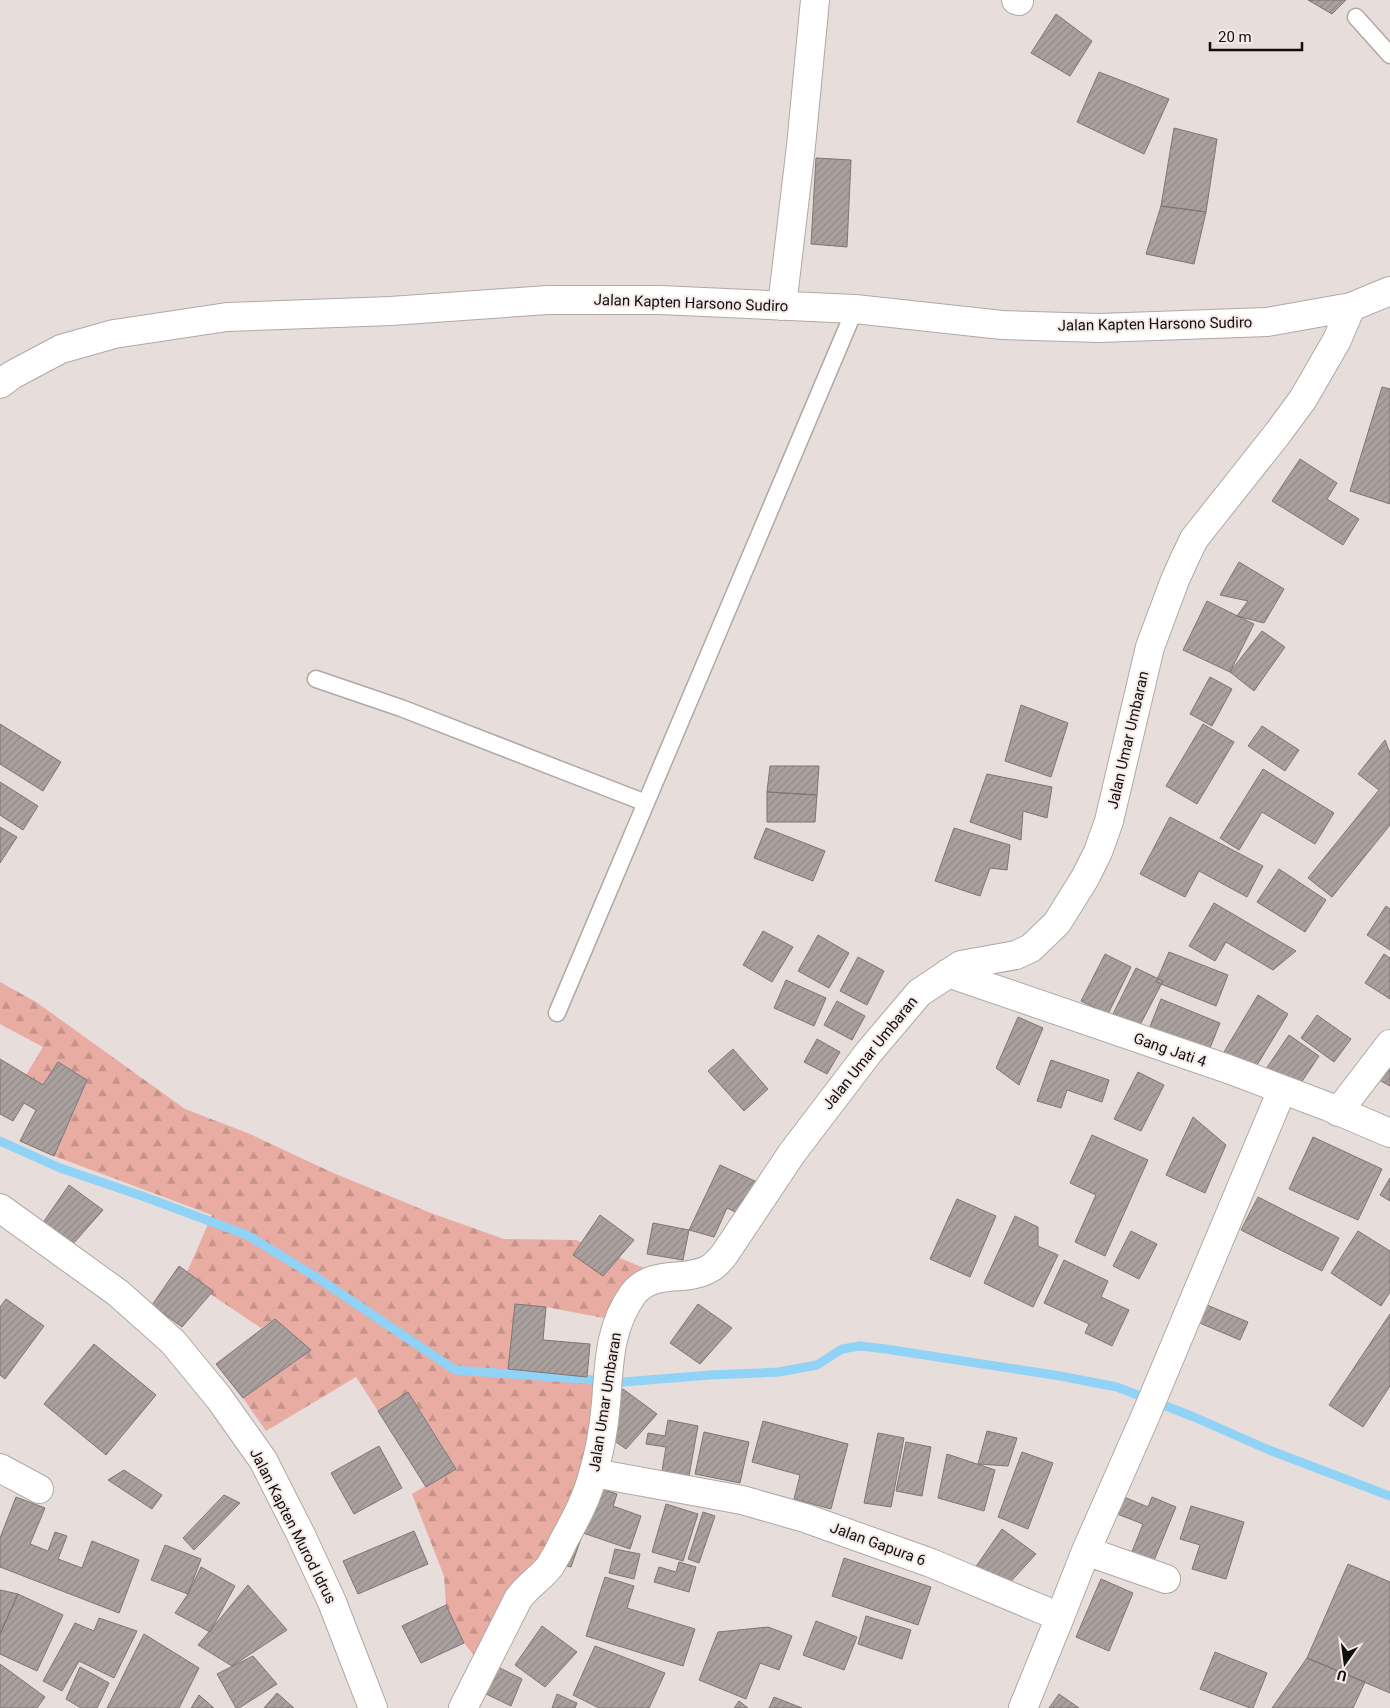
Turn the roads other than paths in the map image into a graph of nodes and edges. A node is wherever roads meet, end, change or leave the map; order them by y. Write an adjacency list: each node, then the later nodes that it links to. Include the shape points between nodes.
1 (815, 0): 5 (street)
2 (1356, 17): 3 (lane)
3 (1390, 55)
4 (1390, 291): 6 (street, Jalan Kapten Harsono Sudiro)
5 (782, 306): 7 (street, Jalan Kapten Harsono Sudiro); 8 (street, Jalan Kapten Harsono Sudiro, via 660,300 547,300 391,311 227,317 114,334 61,349)
6 (1351, 307): 7 (street, Jalan Kapten Harsono Sudiro, via 1267,322 1099,328 1002,324); 11 (street, Jalan Umar Umbaran, via 1337,340 1303,398 1194,539 1150,647 1110,821 1085,878 1057,923 1031,948 1016,955 965,964)
7 (854, 309): 10 (lane)
8 (0, 384)
9 (316, 679): 10 (lane, via 401,708)
10 (646, 803): 12 (lane)
11 (948, 974): 14 (street, Gang Jati 4); 19 (street, Jalan Umar Umbaran, via 919,993 869,1052 792,1153 715,1265 696,1274 652,1280 632,1296 611,1345 606,1404)
12 (557, 1013)
13 (1390, 1044): 15 (street)
14 (1282, 1090): 15 (street, Gang Jati 4); 21 (street)
15 (1338, 1112): 16 (street, Gang Jati 4)
16 (1390, 1133)
17 (0, 1208): 24 (street, Jalan Kapten Murod Idrus, via 118,1293 173,1342 219,1398 263,1460 301,1535 332,1602)
18 (0, 1468): 20 (street)
19 (594, 1473): 23 (street, Jalan Gapura 6, via 742,1500 805,1518 931,1563); 25 (street, Jalan Umar Umbaran, via 583,1504 553,1561 518,1599)
20 (39, 1489)
21 (1086, 1551): 22 (street); 23 (street)
22 (1166, 1579)
23 (1060, 1617): 26 (street)
24 (373, 1708)
25 (463, 1708)
26 (1024, 1708)

